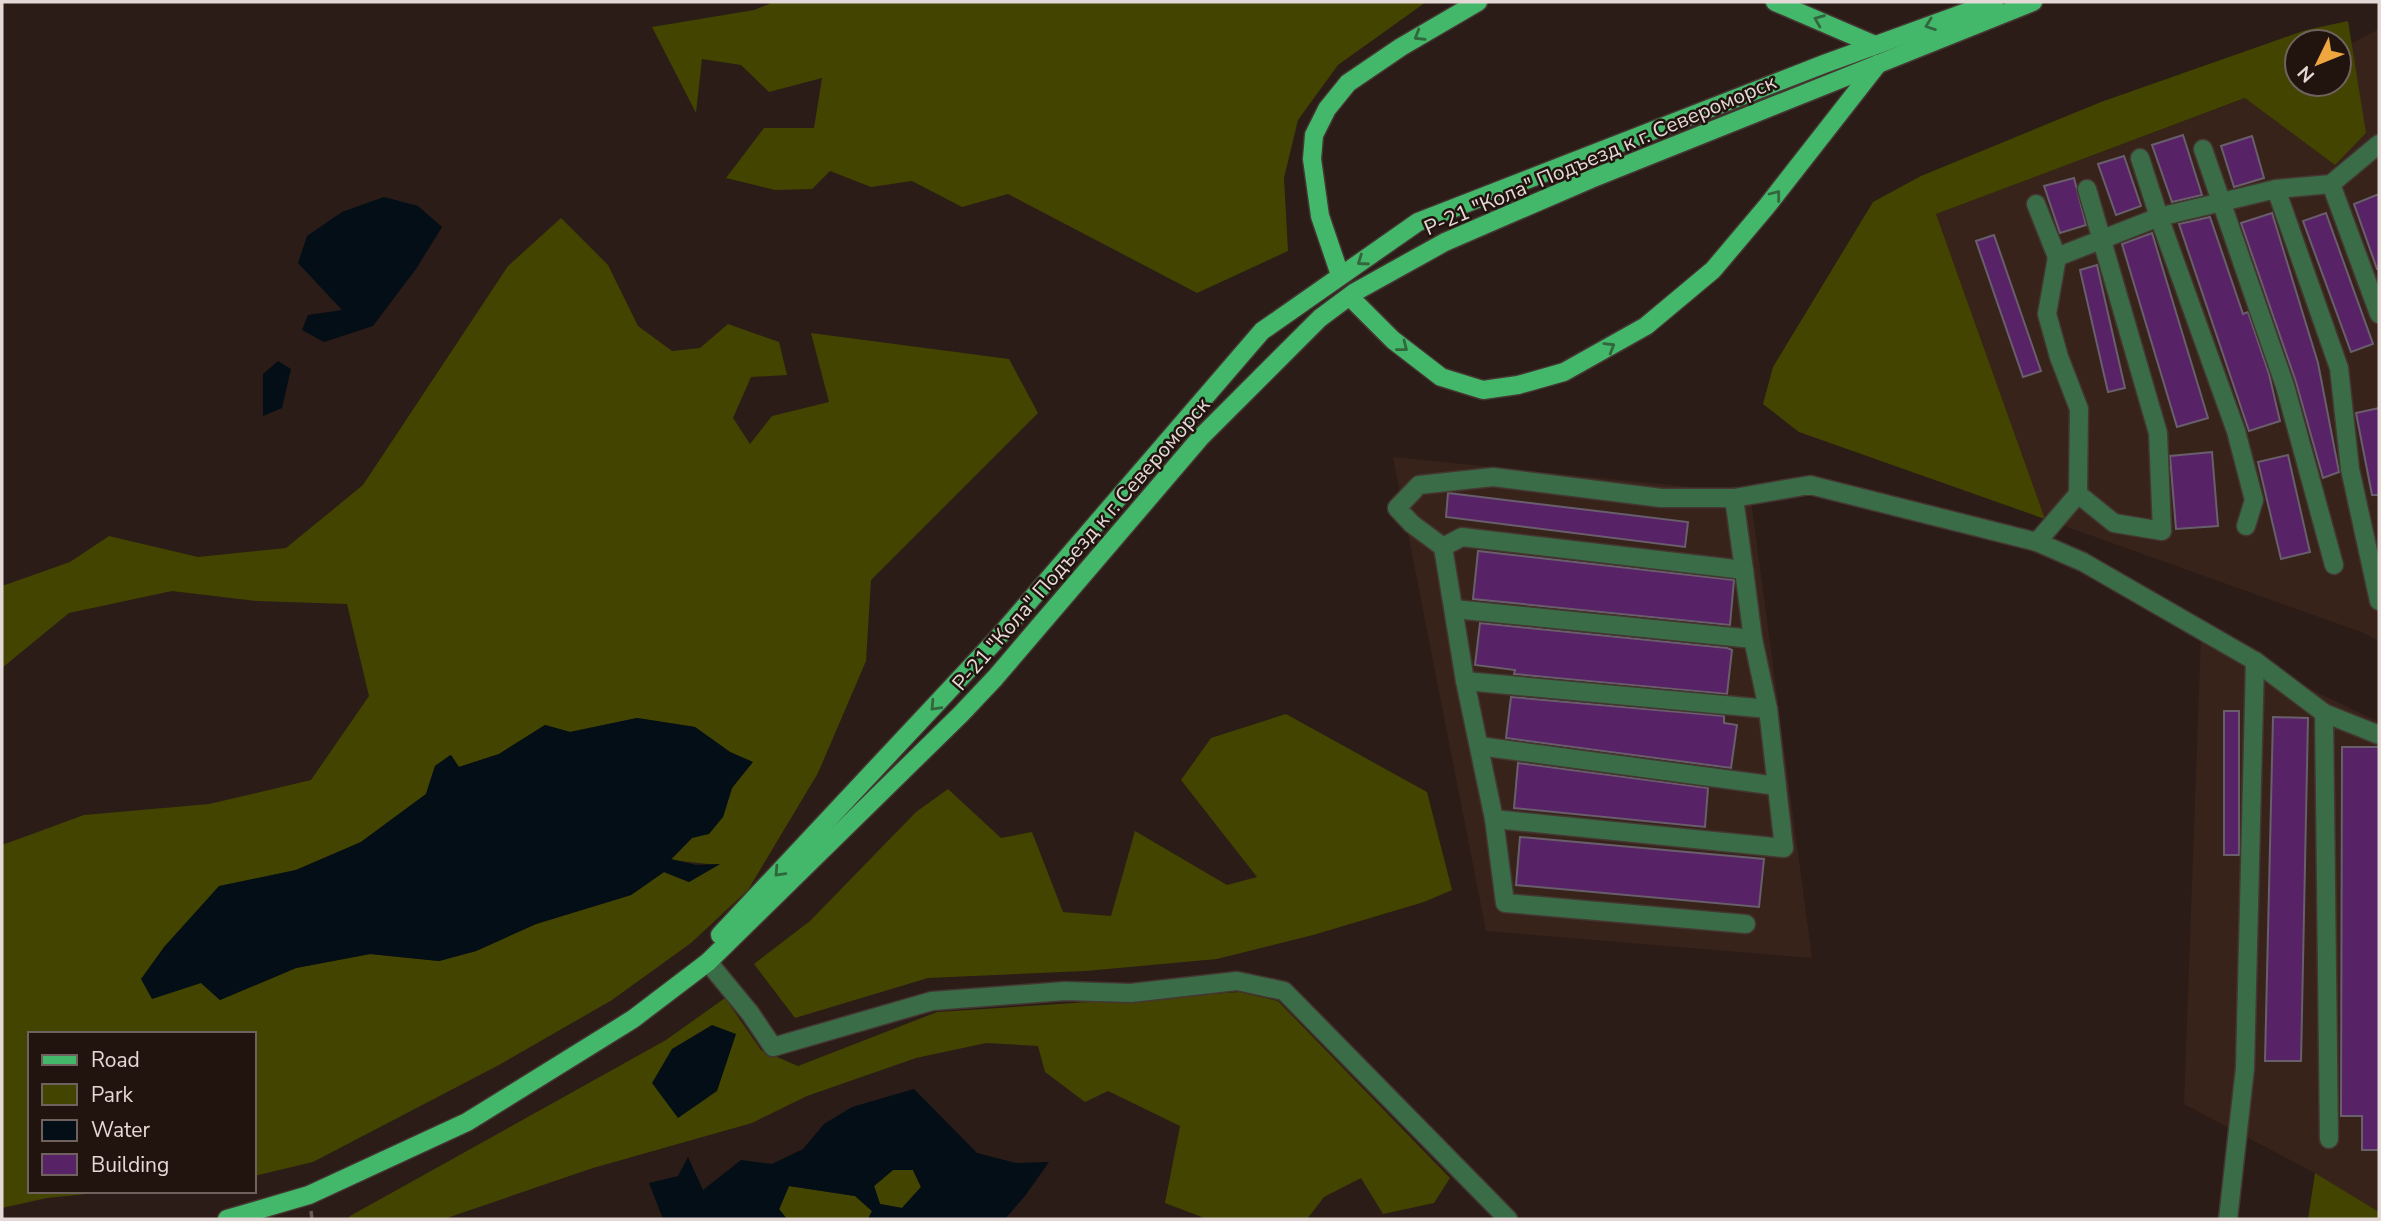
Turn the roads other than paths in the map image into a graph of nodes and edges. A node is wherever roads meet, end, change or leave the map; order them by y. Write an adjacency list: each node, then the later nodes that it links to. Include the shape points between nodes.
1 (1478, 2): 17 (main road, one-way to 17, via 1348,83 1327,109 1314,135 1311,159 1320,216)
2 (1774, 2): 5 (main road, one-way to 2)
3 (1994, 2): 5 (main road, one-way to 5)
4 (2033, 2): 5 (main road, Р-21 "Кола" Подъезд к г. Североморск, via 1962,32)
5 (1877, 53): 18 (main road, one-way to 5, via 1393,340 1441,377 1483,390 1564,372 1646,326 1713,270 1767,206); 39 (main road, Р-21 "Кола" Подъезд к г. Североморск, via 1793,99 1445,242 1355,292 1320,318 1201,437 961,714); 40 (main road, one-way to 40, via 1418,222 1262,331 996,640)
6 (2379, 144): 9 (lane)
7 (2203, 149): 12 (lane)
8 (2140, 158): 14 (lane)
9 (2331, 184): 11 (lane); 19 (lane)
10 (2087, 189): 15 (lane)
11 (2276, 189): 12 (lane); 27 (lane, via 2339,368 2350,469)
12 (2220, 202): 14 (lane); 25 (lane, via 2285,386)
13 (2035, 204): 16 (lane)
14 (2159, 217): 15 (lane); 22 (lane, via 2236,431 2254,500)
15 (2101, 242): 16 (lane); 20 (lane, via 2158,433 2162,531 2114,523)
16 (2057, 257): 20 (lane, via 2047,314 2079,409)
17 (1338, 269)
18 (1353, 300)
19 (2379, 314)
20 (2078, 494): 23 (lane)
21 (1734, 498): 23 (lane, via 1810,485); 24 (lane, via 1661,498 1493,477 1419,485 1397,508); 26 (lane)
22 (2246, 526)
23 (2037, 542): 30 (lane, via 2083,562)
24 (1443, 547): 26 (lane, via 1462,537); 28 (lane)
25 (2334, 565)
26 (1744, 570): 29 (lane)
27 (2379, 601)
28 (1454, 609): 29 (lane); 31 (lane)
29 (1753, 639): 32 (lane)
30 (2255, 661): 33 (lane); 44 (lane, via 2245,1068)
31 (1465, 681): 32 (lane); 35 (lane)
32 (1768, 709): 36 (lane)
33 (2324, 713): 34 (lane); 41 (lane)
34 (2379, 735)
35 (1479, 746): 36 (lane); 37 (lane)
36 (1777, 786): 37 (lane, via 1784,848)
37 (1494, 819): 38 (lane, via 1505,903)
38 (1746, 924)
39 (708, 962): 40 (main road, Р-21 "Кола" Подъезд к г. Североморск); 43 (lane, via 773,1047 932,1001 1065,991 1131,993 1237,981 1284,991)
40 (660, 998): 42 (main road, Р-21 "Кола" Подъезд к г. Североморск, via 467,1122 309,1195)
41 (2329, 1139)
42 (227, 1219)
43 (1508, 1219)
44 (2228, 1219)

